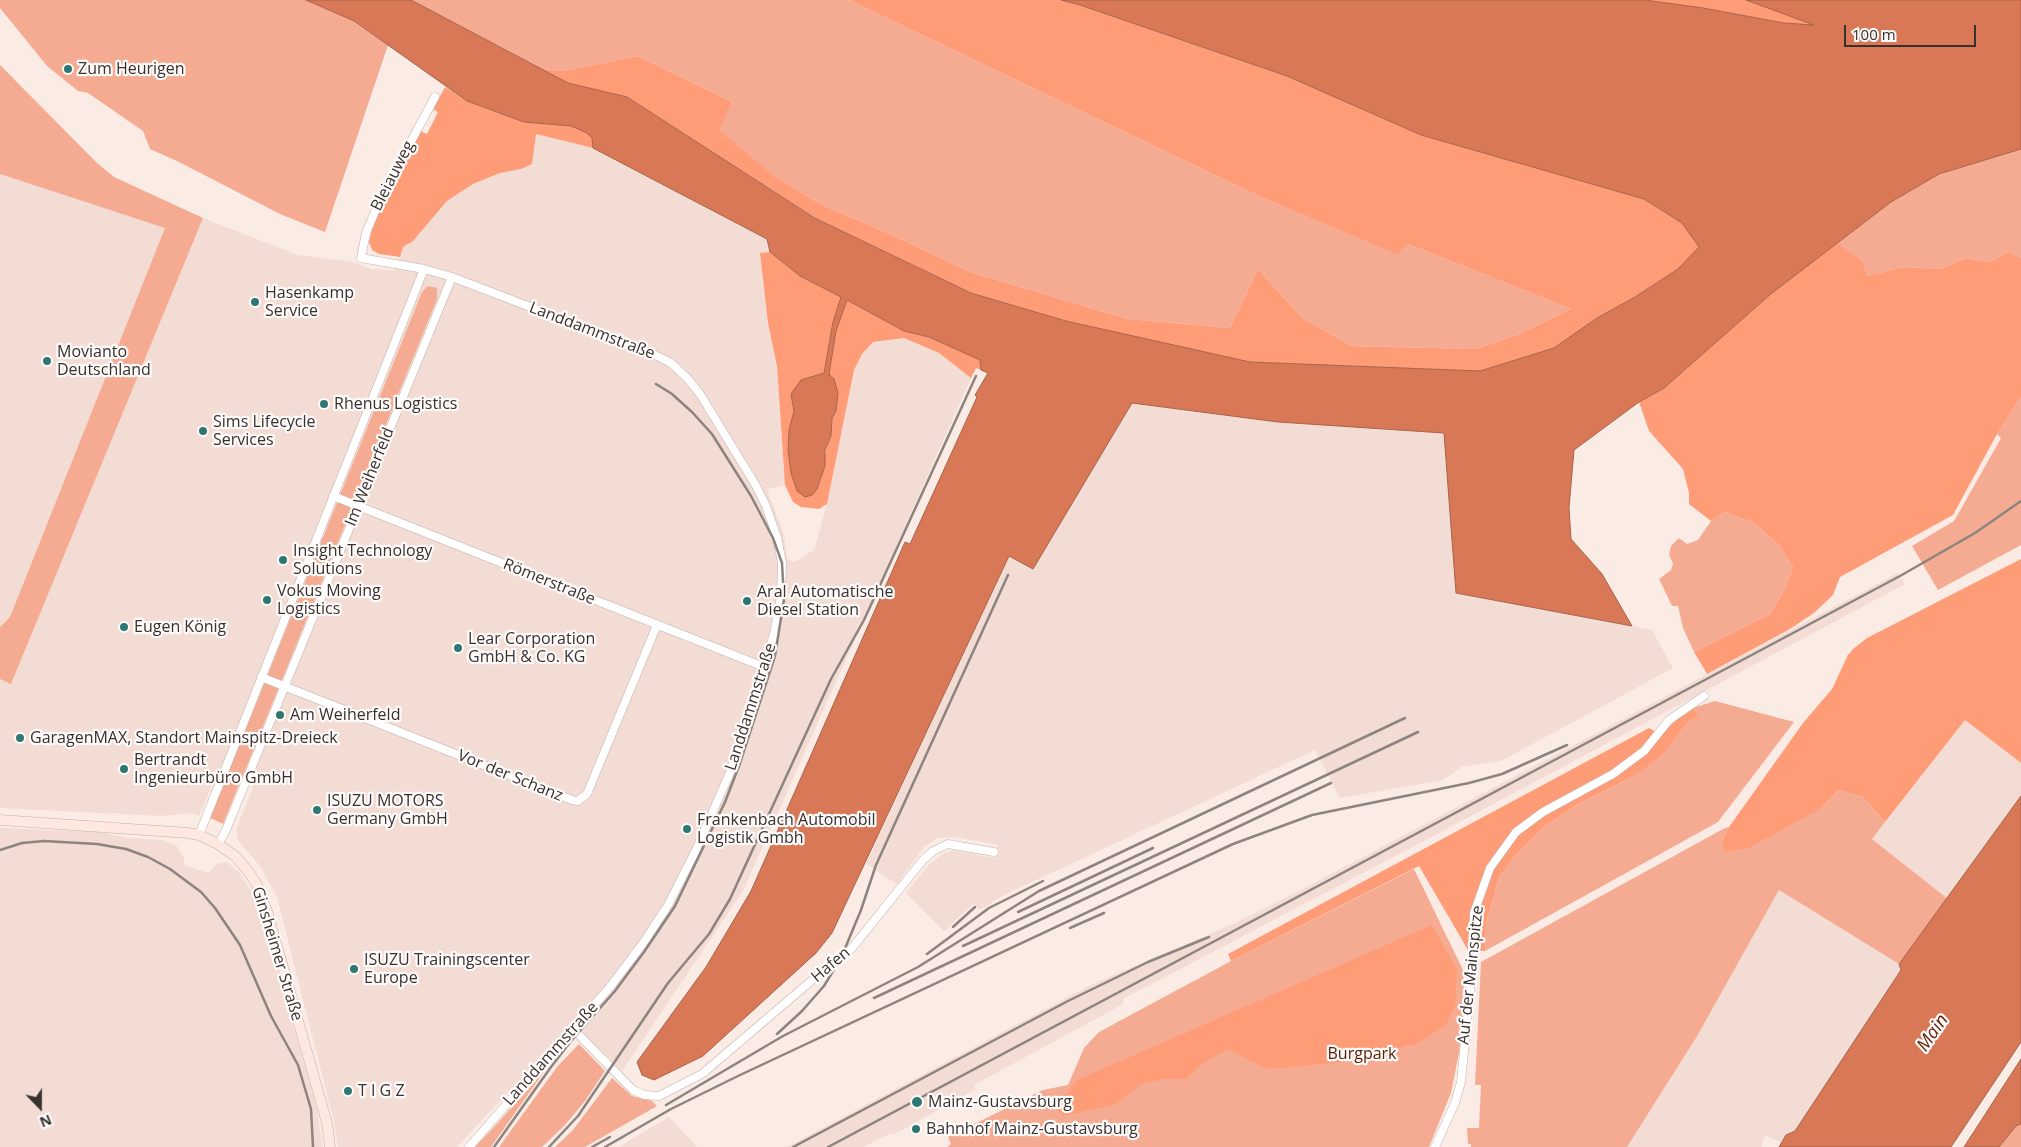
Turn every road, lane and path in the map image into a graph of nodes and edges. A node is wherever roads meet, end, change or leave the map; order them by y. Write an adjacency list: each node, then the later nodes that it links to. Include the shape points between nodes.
1 (435, 97): 2 (street, Bleiauweg, via 382,195 366,233)
2 (361, 258): 3 (street, Landdammstraße)
3 (424, 269): 4 (street, Landdammstraße); 5 (street, Im Weiherfeld)
4 (452, 277): 6 (street, Im Weiherfeld); 8 (street, Landdammstraße, via 644,350 670,363 700,394 755,484 777,537 782,562 782,596)
5 (333, 496): 6 (street, Römerstraße); 9 (street, Im Weiherfeld)
6 (358, 506): 7 (street, Römerstraße); 10 (street, Im Weiherfeld)
7 (657, 625): 8 (street, Römerstraße); 10 (street, Vor der Schanz, via 588,794 578,801)
8 (764, 668): 16 (street, Landdammstraße, via 725,786 668,905 610,987)
9 (261, 676): 10 (street, Vor der Schanz); 13 (street, Im Weiherfeld)
10 (285, 686): 14 (street, Im Weiherfeld)
11 (1704, 696): 19 (street, Auf der Mainspitze, via 1669,720 1644,751 1621,768 1543,812 1516,832 1490,868 1474,913 1461,1082)
12 (0, 820): 13 (main road, Ginsheimer Straße, via 144,828)
13 (199, 835): 14 (main road, Ginsheimer Straße)
14 (218, 844): 17 (main road, Ginsheimer Straße, via 248,871 262,898 327,1123)
15 (994, 852): 16 (street, Hafen, via 948,844 933,851 842,958 702,1074 659,1096 633,1090)
16 (573, 1029): 18 (street, Landdammstraße)
17 (330, 1147)
18 (469, 1147)
19 (1435, 1147)

